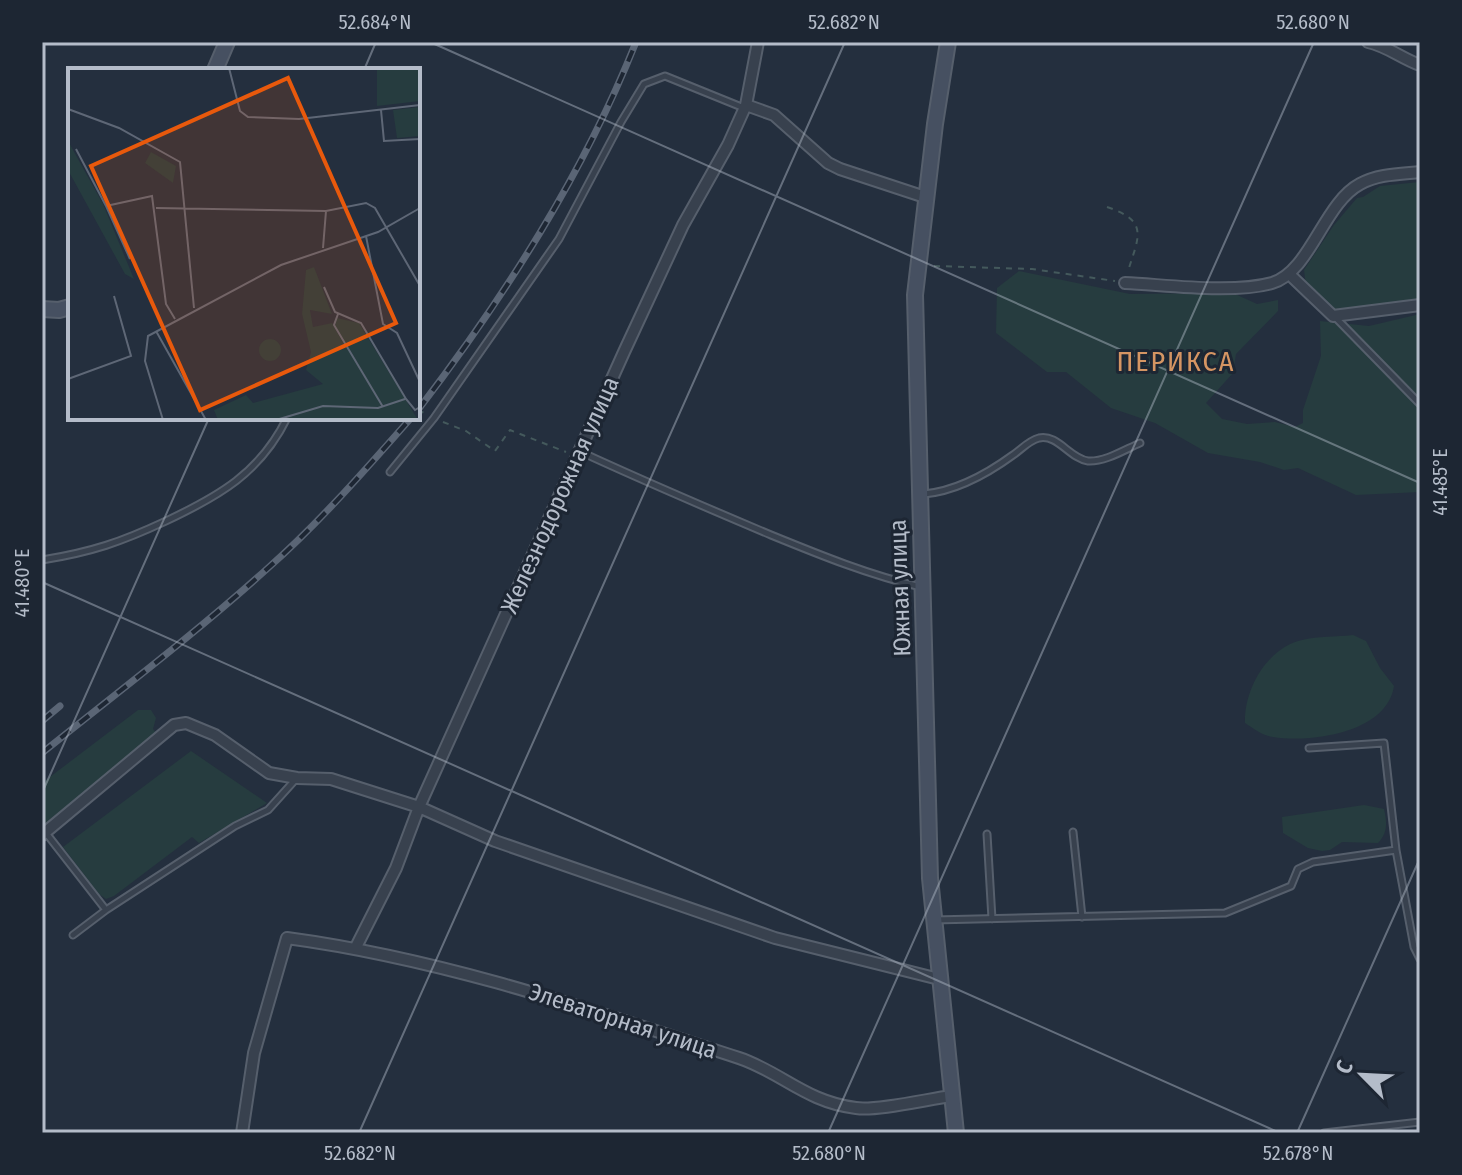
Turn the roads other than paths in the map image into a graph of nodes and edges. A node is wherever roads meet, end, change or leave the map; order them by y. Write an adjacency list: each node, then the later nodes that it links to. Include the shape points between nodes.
1 (227, 42): 6 (street)
2 (758, 42): 7 (street, Железнодорожная улица)
3 (948, 42): 9 (street, Южная улица)
4 (1368, 42): 5 (street)
5 (1420, 65)
6 (216, 68)
7 (746, 107): 9 (street, via 774,115 828,163); 21 (street, Железнодорожная улица, via 683,225); 22 (lane, via 665,76 644,84 559,239)
8 (1420, 172): 10 (street, via 1386,175 1359,185)
9 (928, 198): 23 (street, Южная улица, via 917,266)
10 (1289, 274): 11 (street, via 1247,287); 16 (street)
11 (1125, 283)
12 (1420, 305): 15 (street)
13 (42, 309): 14 (street)
14 (66, 310)
15 (1356, 312): 16 (street); 17 (lane)
16 (1333, 316): 17 (lane)
17 (1349, 333): 18 (lane)
18 (1420, 404)
19 (286, 420): 24 (lane, via 254,467 215,498 117,544)
20 (1140, 443): 23 (lane, via 1089,461 1051,438 1031,440 971,481)
21 (580, 454): 25 (lane, via 823,556); 28 (street, Железнодорожная улица)
22 (390, 472)
23 (919, 494): 25 (street, Южная улица)
24 (42, 560)
25 (921, 587): 36 (street, Южная улица)
26 (1309, 748): 32 (lane, via 1384,743)
27 (297, 778): 28 (street, via 331,779); 30 (street, via 269,773 215,735 181,723); 33 (lane, via 268,810)
28 (419, 807): 38 (street, Железнодорожная улица, via 396,868); 40 (street, via 495,841 775,938)
29 (1073, 832): 34 (lane)
30 (44, 834): 33 (lane)
31 (987, 834): 35 (lane)
32 (1396, 850): 34 (lane, via 1313,862 1298,869 1291,886 1225,913); 39 (lane)
33 (106, 910): 37 (lane)
34 (1082, 917): 35 (lane)
35 (992, 919): 36 (lane)
36 (933, 920): 40 (street, Южная улица)
37 (73, 935)
38 (356, 947): 41 (street, Элеваторная улица, via 513,986 745,1060 828,1101 858,1108); 43 (street, Элеваторная улица, via 287,938 254,1053)
39 (1420, 959)
40 (939, 979): 41 (street, Южная улица)
41 (952, 1096): 44 (street, Южная улица)
42 (1420, 1122): 45 (lane)
43 (242, 1133)
44 (956, 1133)
45 (1324, 1133)

